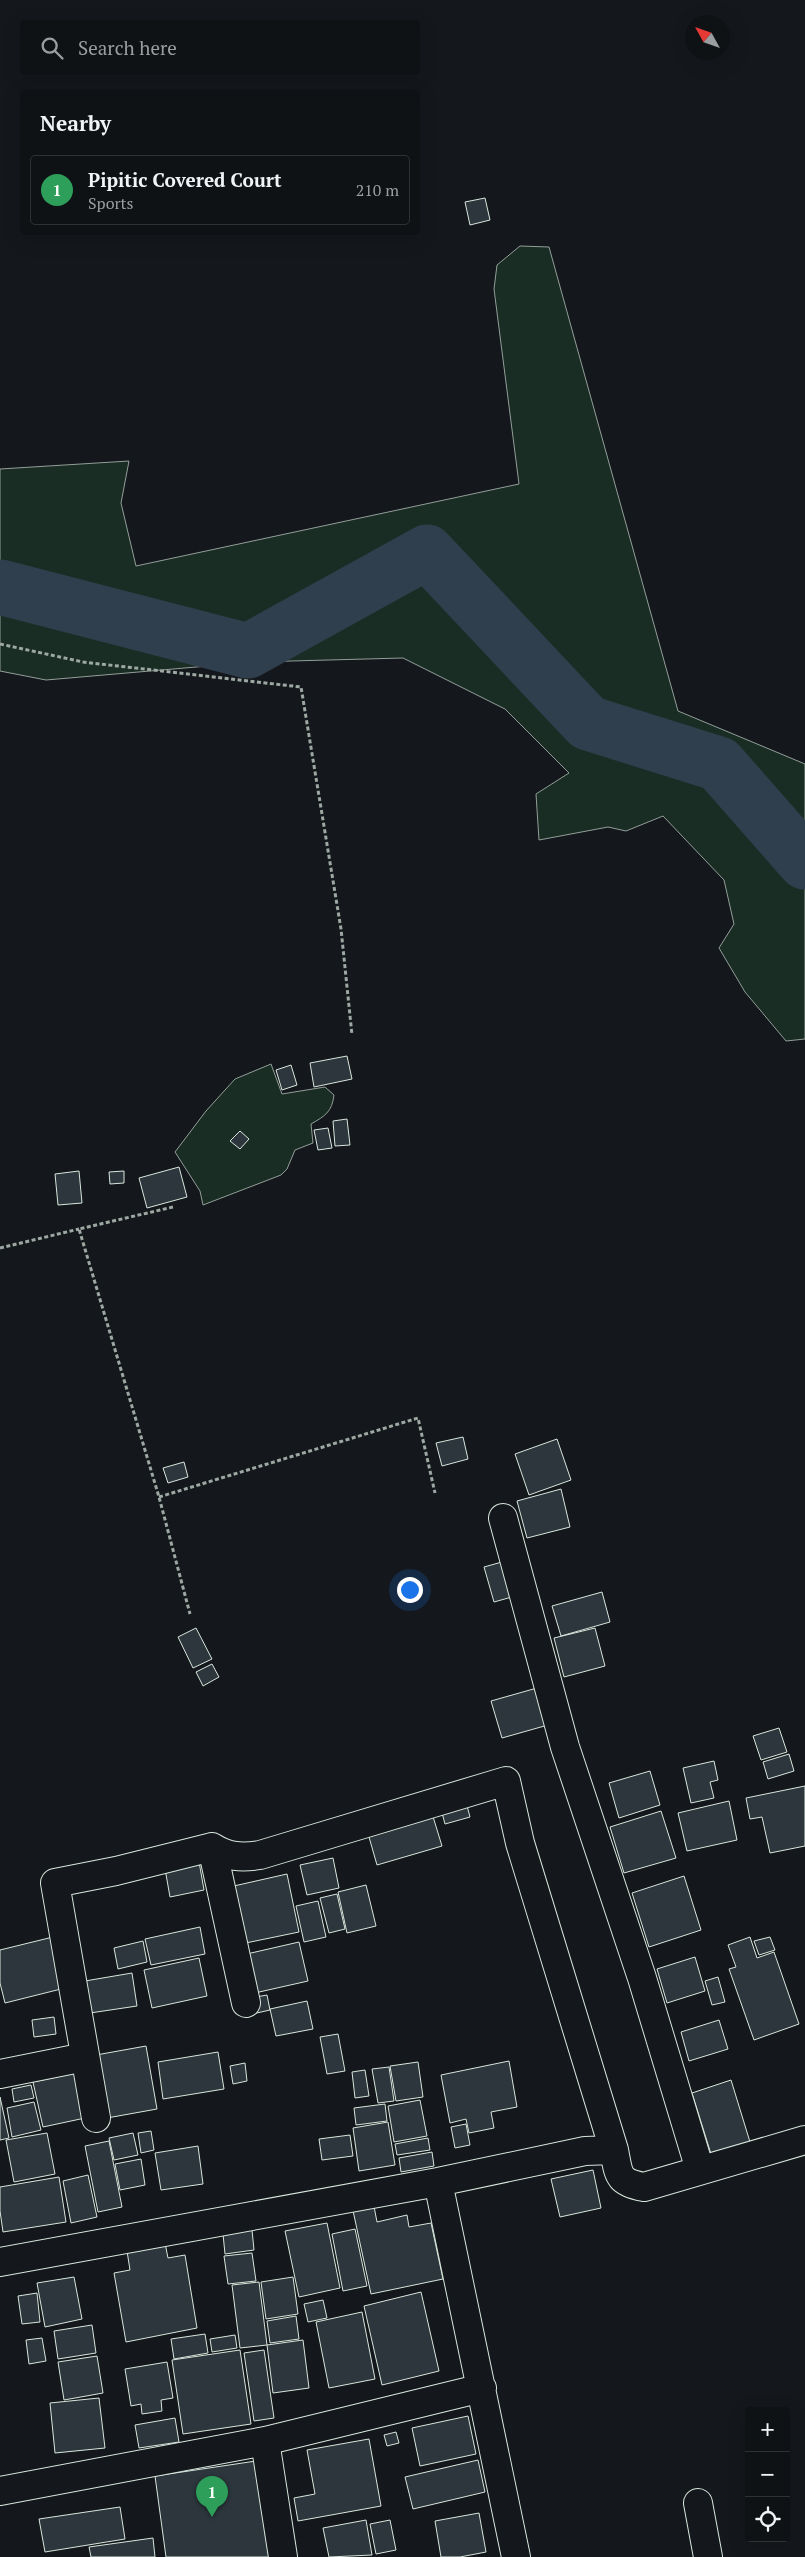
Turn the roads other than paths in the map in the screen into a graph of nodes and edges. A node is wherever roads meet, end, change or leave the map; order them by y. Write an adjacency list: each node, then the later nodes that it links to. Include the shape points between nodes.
1 (504, 1518): 9 (street, via 565,1747 642,1978)
2 (212, 1847): 3 (street); 4 (street, via 56,1883); 8 (street, via 224,1855 241,1858 260,1855 506,1781 520,1843)
3 (246, 2003)
4 (85, 2057): 5 (street); 6 (street)
5 (0, 2074)
6 (96, 2118)
7 (805, 2140): 9 (street)
8 (614, 2150): 9 (street, via 618,2175 626,2183 644,2187); 10 (street, via 585,2151)
9 (700, 2170)
10 (438, 2182): 11 (street); 12 (street)
11 (0, 2262)
12 (482, 2388): 13 (street); 17 (street)
13 (265, 2441): 14 (street); 16 (street)
14 (0, 2491)
15 (698, 2503): 18 (street)
16 (283, 2557)
17 (516, 2557)
18 (708, 2557)

